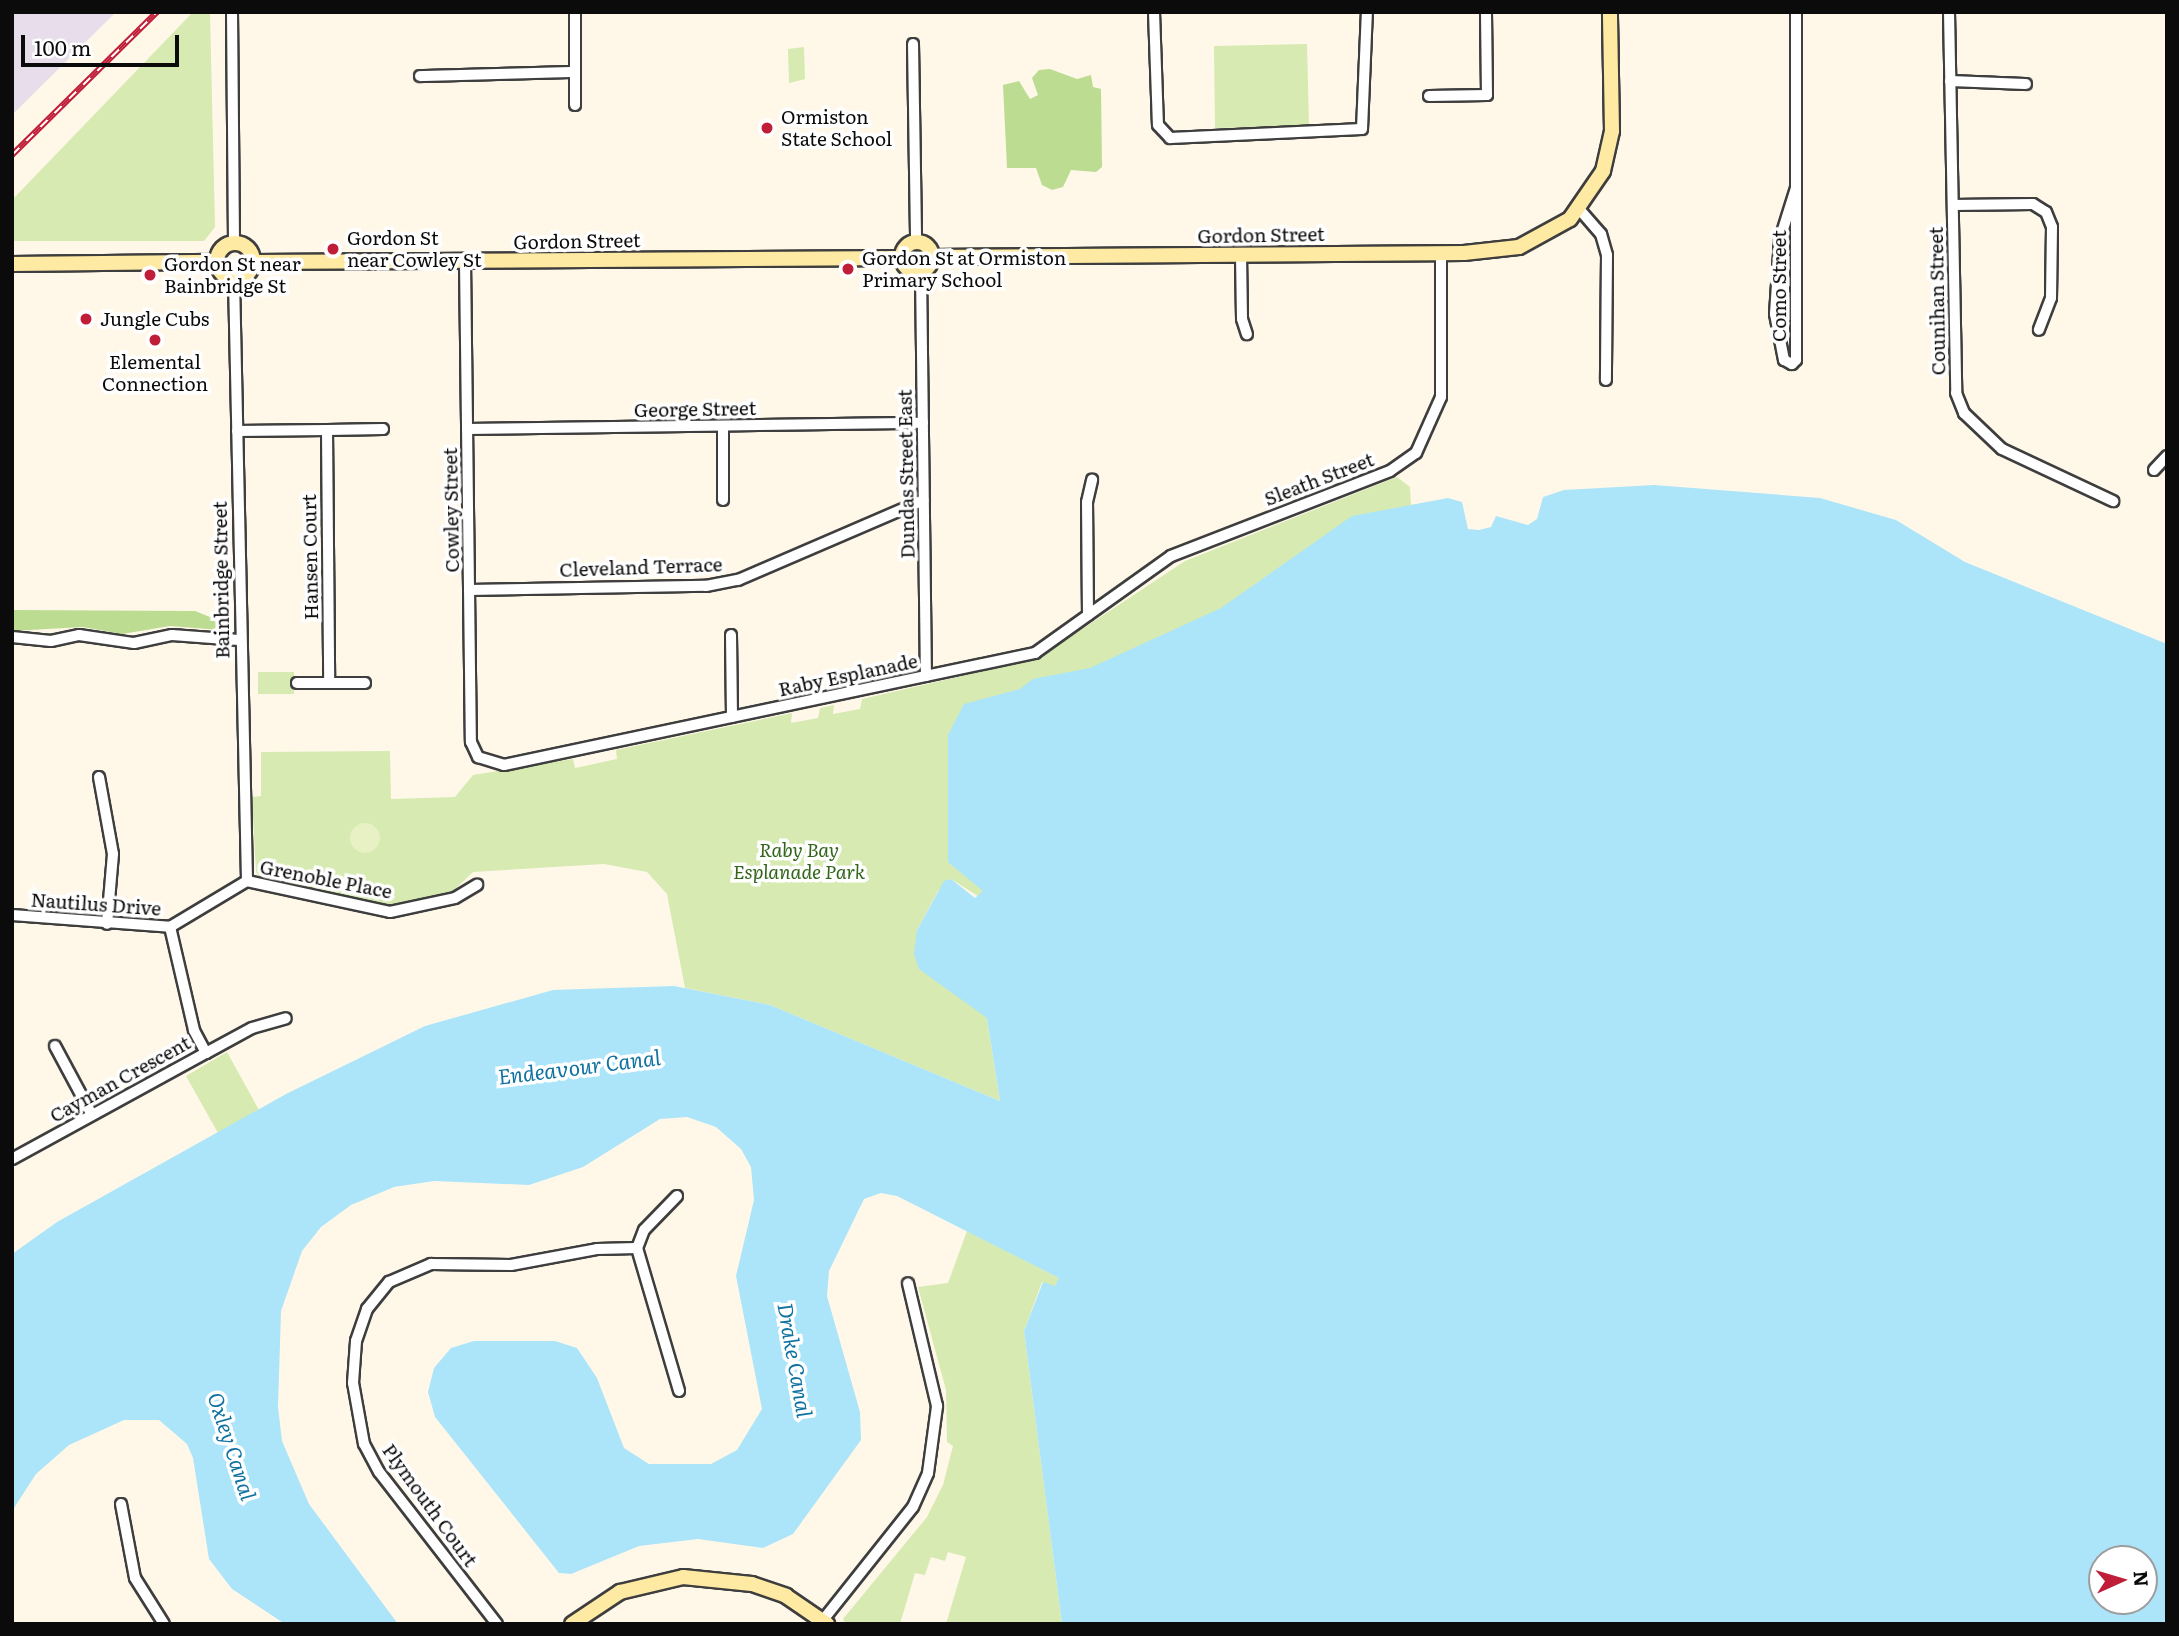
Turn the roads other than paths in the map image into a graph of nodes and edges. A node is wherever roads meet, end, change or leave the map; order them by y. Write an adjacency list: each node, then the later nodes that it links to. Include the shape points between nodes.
1 (234, 12): 20 (street)
2 (575, 12): 10 (street)
3 (1154, 12): 4 (street, via 1158,125 1170,138 1362,129)
4 (1367, 12)
5 (1486, 12): 14 (street, via 1487,95)
6 (1610, 12): 18 (street, Gordon Street, via 1609,154 1597,187)
7 (1796, 12): 16 (street, Como Street)
8 (1949, 12): 12 (street, Counihan Street)
9 (913, 44): 19 (street)
10 (575, 72): 11 (street); 15 (street)
11 (420, 76)
12 (1950, 81): 13 (street); 17 (street, Counihan Street)
13 (2026, 85)
14 (1429, 96)
15 (575, 105)
16 (1796, 188): 16 (street, Como Street, via 1796,360 1793,364 1783,360 1775,314 1780,239)
17 (1953, 205): 31 (street, via 2033,204 2046,212 2052,228 2051,298); 45 (street, Counihan Street, via 1956,393 1964,412 2002,449)
18 (1580, 210): 21 (street, Gordon Street, via 1558,228 1519,247); 33 (street, via 1601,234 1606,255)
19 (916, 242): 23 (street, via 929,248); 24 (street, via 905,249)
20 (234, 243): 26 (street, via 222,249); 27 (street, via 246,247)
21 (1441, 253): 22 (street, Gordon Street); 46 (street, Sleath Street, via 1441,397 1416,453 1390,471)
22 (1241, 255): 23 (street, Gordon Street); 32 (street)
23 (932, 257): 29 (street)
24 (902, 258): 25 (street, Gordon Street); 29 (street, via 908,269)
25 (465, 261): 27 (street, Gordon Street); 37 (street, Cowley Street)
26 (217, 262): 28 (street); 30 (street, via 221,272)
27 (253, 262): 30 (street, via 244,276)
28 (14, 264)
29 (921, 271): 34 (street, Dundas Street East)
30 (234, 279): 39 (street, Bainbridge Street)
31 (2039, 330)
32 (1247, 334)
33 (1606, 380)
34 (923, 423): 35 (street, George Street); 44 (street, Dundas Street East)
35 (723, 426): 37 (street, George Street); 43 (street)
36 (383, 429): 38 (street)
37 (467, 429): 47 (street, Cowley Street)
38 (327, 430): 39 (street); 54 (street, Hansen Court)
39 (237, 431): 51 (street, Bainbridge Street)
40 (2167, 456): 41 (street)
41 (2154, 470)
42 (1092, 480): 48 (street, via 1087,502)
43 (723, 500)
44 (924, 500): 47 (street, Cleveland Terrace, via 738,580 706,586); 52 (street, Dundas Street East)
45 (2113, 501)
46 (1197, 545): 48 (street, Raby Esplanade, via 1142,572)
47 (469, 590): 57 (street, Cowley Street, via 471,741)
48 (1088, 615): 52 (street, Raby Esplanade, via 1035,653)
49 (731, 635): 56 (street)
50 (12, 637): 51 (street, via 51,641 79,635 134,643 172,635)
51 (239, 640): 59 (street, Bainbridge Street)
52 (926, 676): 56 (street, Raby Esplanade)
53 (297, 683): 54 (street)
54 (329, 683): 55 (street)
55 (365, 683)
56 (732, 717): 57 (street, Raby Esplanade, via 504,765)
57 (478, 757)
58 (99, 777): 62 (street, via 113,854)
59 (247, 881): 60 (street, Grenoble Place, via 390,912 454,898); 63 (street, Nautilus Drive)
60 (477, 885)
61 (12, 915): 62 (street, Nautilus Drive)
62 (107, 924): 63 (street, Nautilus Drive)
63 (170, 927): 66 (street, Cayman Crescent, via 194,1030)
64 (286, 1018): 66 (street, via 252,1028)
65 (55, 1046): 67 (street)
66 (206, 1053): 67 (street, Cayman Crescent)
67 (92, 1115): 68 (street, Cayman Crescent)
68 (12, 1159)
69 (677, 1196): 70 (street, via 644,1230)
70 (637, 1248): 72 (street); 76 (street, Plymouth Court, via 597,1248 521,1264 431,1264 389,1282 367,1309 356,1341 353,1383 364,1444 379,1472)
71 (908, 1283): 74 (street, via 937,1406 928,1473 913,1507)
72 (679, 1391)
73 (121, 1504): 75 (street, via 135,1578)
74 (825, 1622): 77 (street, via 786,1596 752,1584 683,1577 620,1592)
75 (164, 1624)
76 (497, 1624)
77 (572, 1624)

